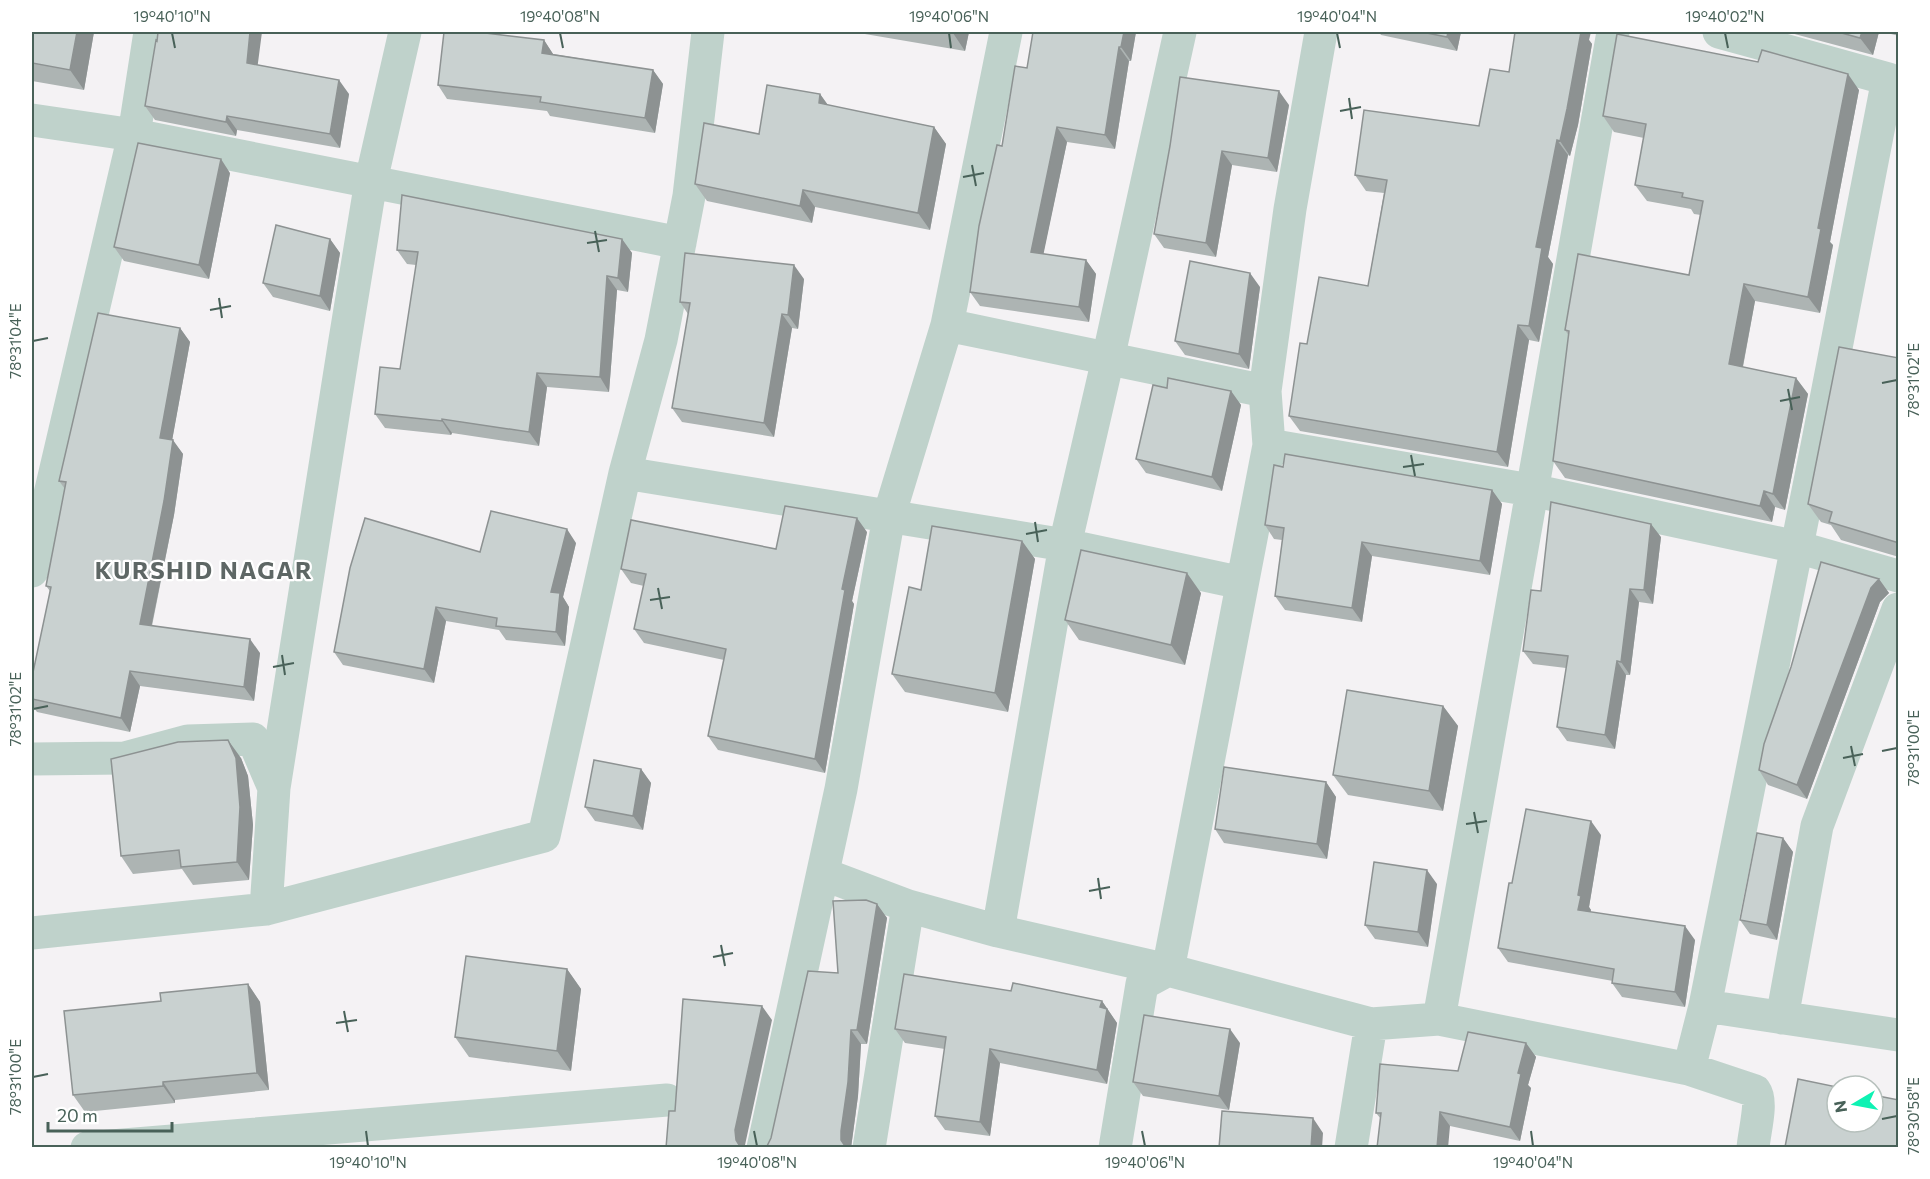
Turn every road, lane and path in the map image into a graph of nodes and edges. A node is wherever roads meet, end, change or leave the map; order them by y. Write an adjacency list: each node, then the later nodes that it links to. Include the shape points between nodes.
1 (150, 32): 10 (street)
2 (405, 32): 11 (street)
3 (708, 32): 12 (street)
4 (1006, 32): 13 (street)
5 (1180, 32): 14 (street)
6 (1321, 32): 15 (street, via 1290,209)
7 (1613, 32): 18 (street)
8 (1719, 32): 21 (street, via 1888,79)
9 (32, 120): 10 (street)
10 (134, 135): 11 (street); 22 (street)
11 (371, 181): 12 (street); 27 (street)
12 (680, 243): 17 (street, via 661,340)
13 (946, 325): 14 (street); 19 (street)
14 (1108, 359): 15 (street); 20 (street)
15 (1265, 391): 16 (street)
16 (1269, 445): 18 (street); 24 (street)
17 (624, 473): 19 (street); 30 (street, via 544,836)
18 (1531, 490): 21 (street); 36 (street)
19 (889, 516): 20 (street); 28 (street)
20 (1065, 545): 24 (street); 31 (street)
21 (1797, 547): 23 (street); 34 (street)
22 (32, 571)
23 (1899, 576)
24 (1242, 583): 33 (street)
25 (1899, 609): 35 (street, via 1817,826)
26 (32, 759): 27 (street, via 125,758 188,741 253,739)
27 (274, 789): 30 (street)
28 (823, 874): 29 (street); 42 (street)
29 (908, 906): 31 (street); 43 (street)
30 (266, 909): 32 (street)
31 (998, 931): 33 (street)
32 (32, 933)
33 (1168, 970): 37 (street); 44 (street, via 1142,984)
34 (1705, 1006): 35 (street); 39 (street)
35 (1782, 1018): 38 (street)
36 (1439, 1019): 37 (street); 39 (street)
37 (1371, 1023): 45 (street)
38 (1899, 1035)
39 (1689, 1070): 46 (street, via 1755,1091 1759,1101)
40 (667, 1100): 41 (street)
41 (87, 1148)
42 (763, 1148)
43 (869, 1148)
44 (1115, 1148)
45 (1351, 1148)
46 (1753, 1148)

